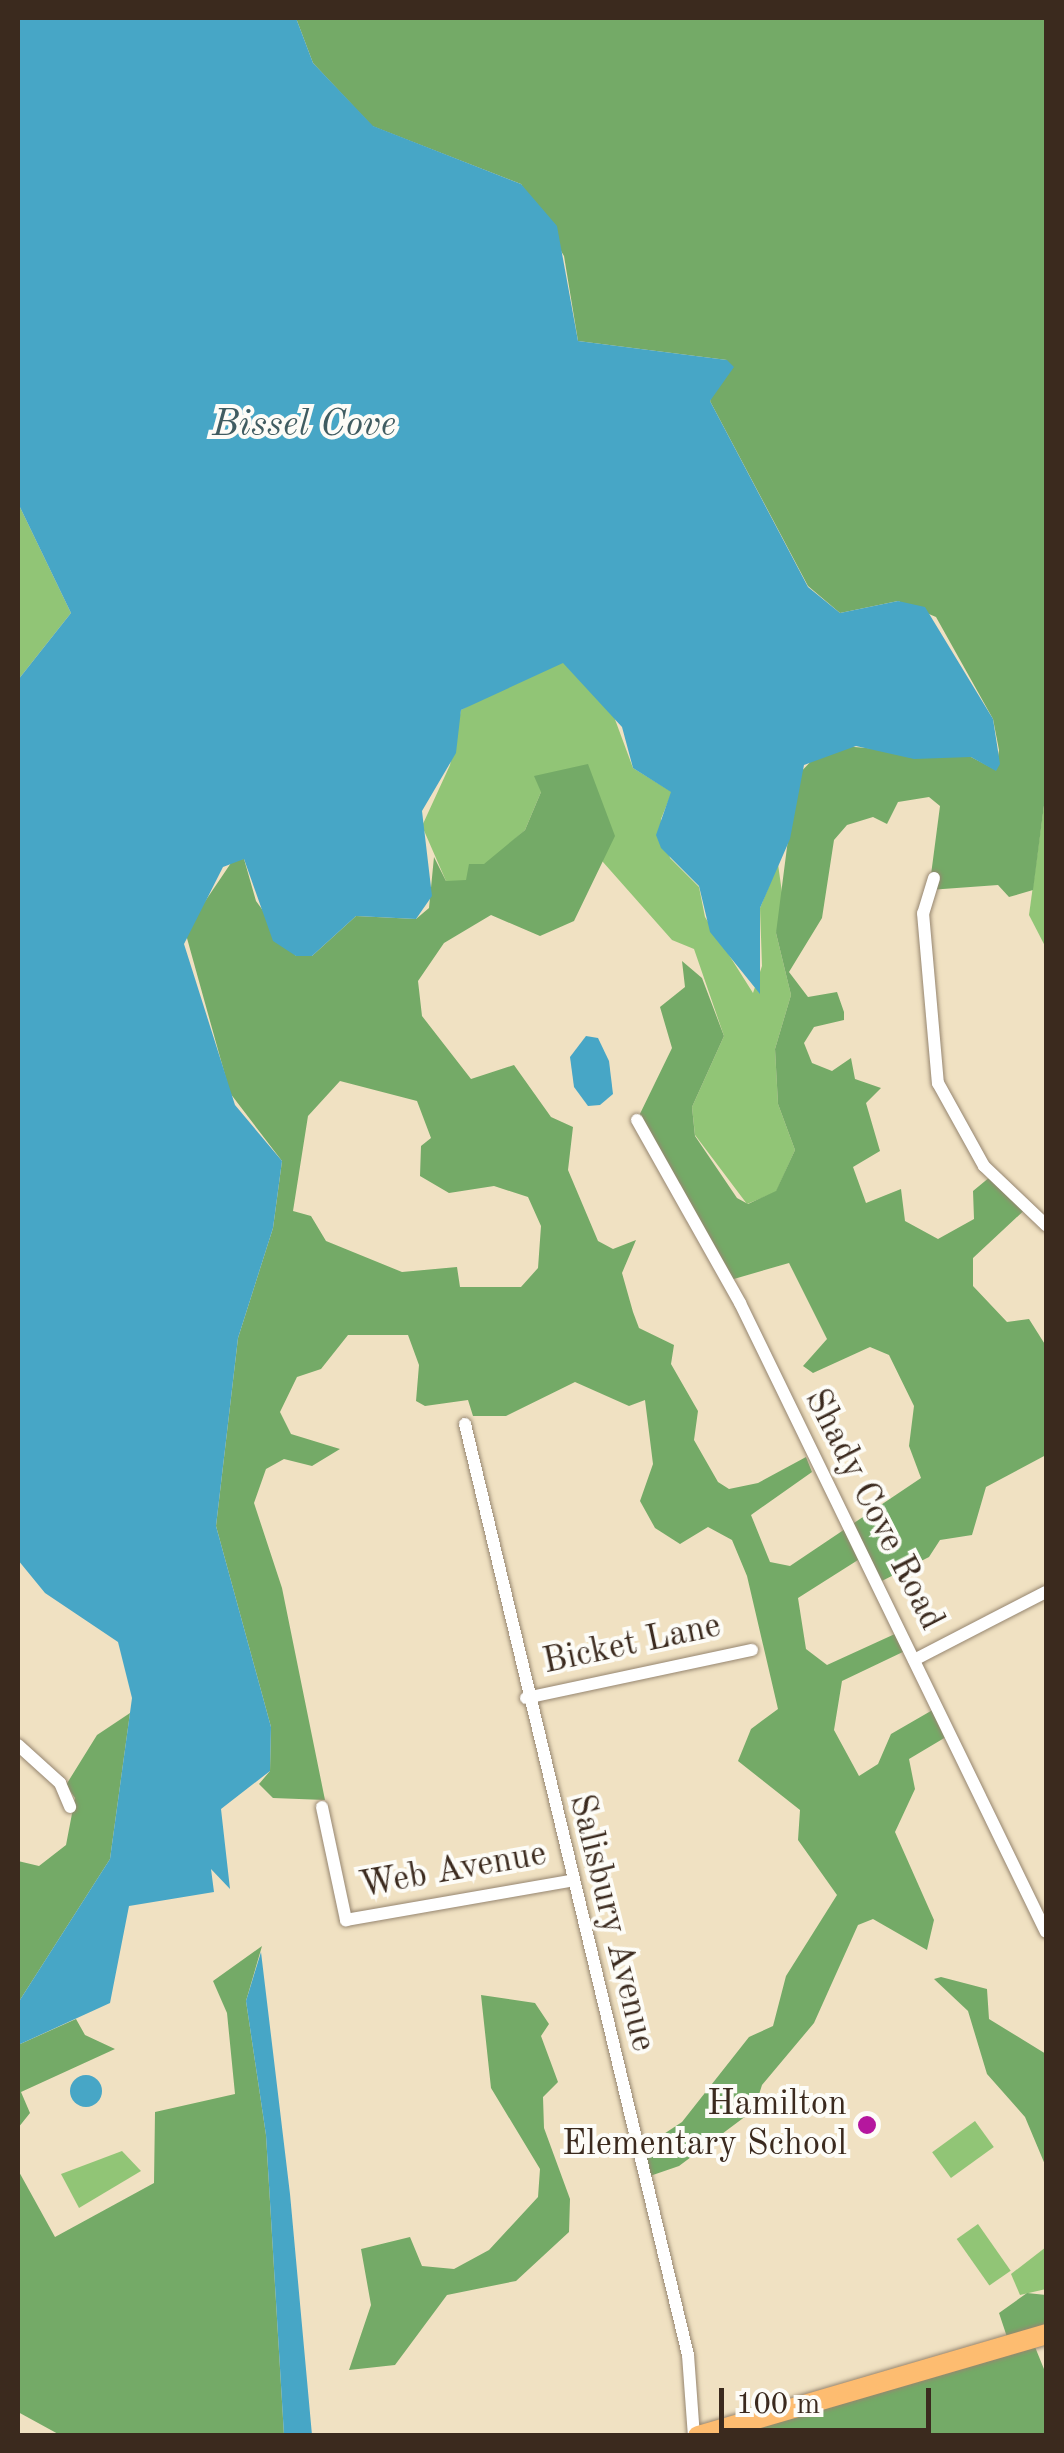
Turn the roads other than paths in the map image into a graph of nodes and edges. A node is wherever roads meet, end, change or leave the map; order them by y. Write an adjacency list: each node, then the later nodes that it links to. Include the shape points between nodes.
1 (934, 878): 3 (street, via 923,913 938,1083 984,1166)
2 (637, 1120): 7 (street, Shady Cove Road, via 740,1303 815,1472)
3 (1046, 1225)
4 (466, 1424): 8 (street, Salisbury Avenue)
5 (1046, 1592): 7 (street)
6 (752, 1650): 8 (street, Bicket Lane)
7 (914, 1660): 13 (street, Shady Cove Road)
8 (526, 1698): 12 (street, Salisbury Avenue)
9 (18, 1745): 10 (street, via 60,1783)
10 (70, 1807)
11 (322, 1808): 12 (street, Web Avenue, via 346,1920)
12 (569, 1881): 15 (street, Salisbury Avenue, via 688,2354)
13 (1046, 1932)
14 (1046, 2334): 15 (main road)
15 (696, 2436)

